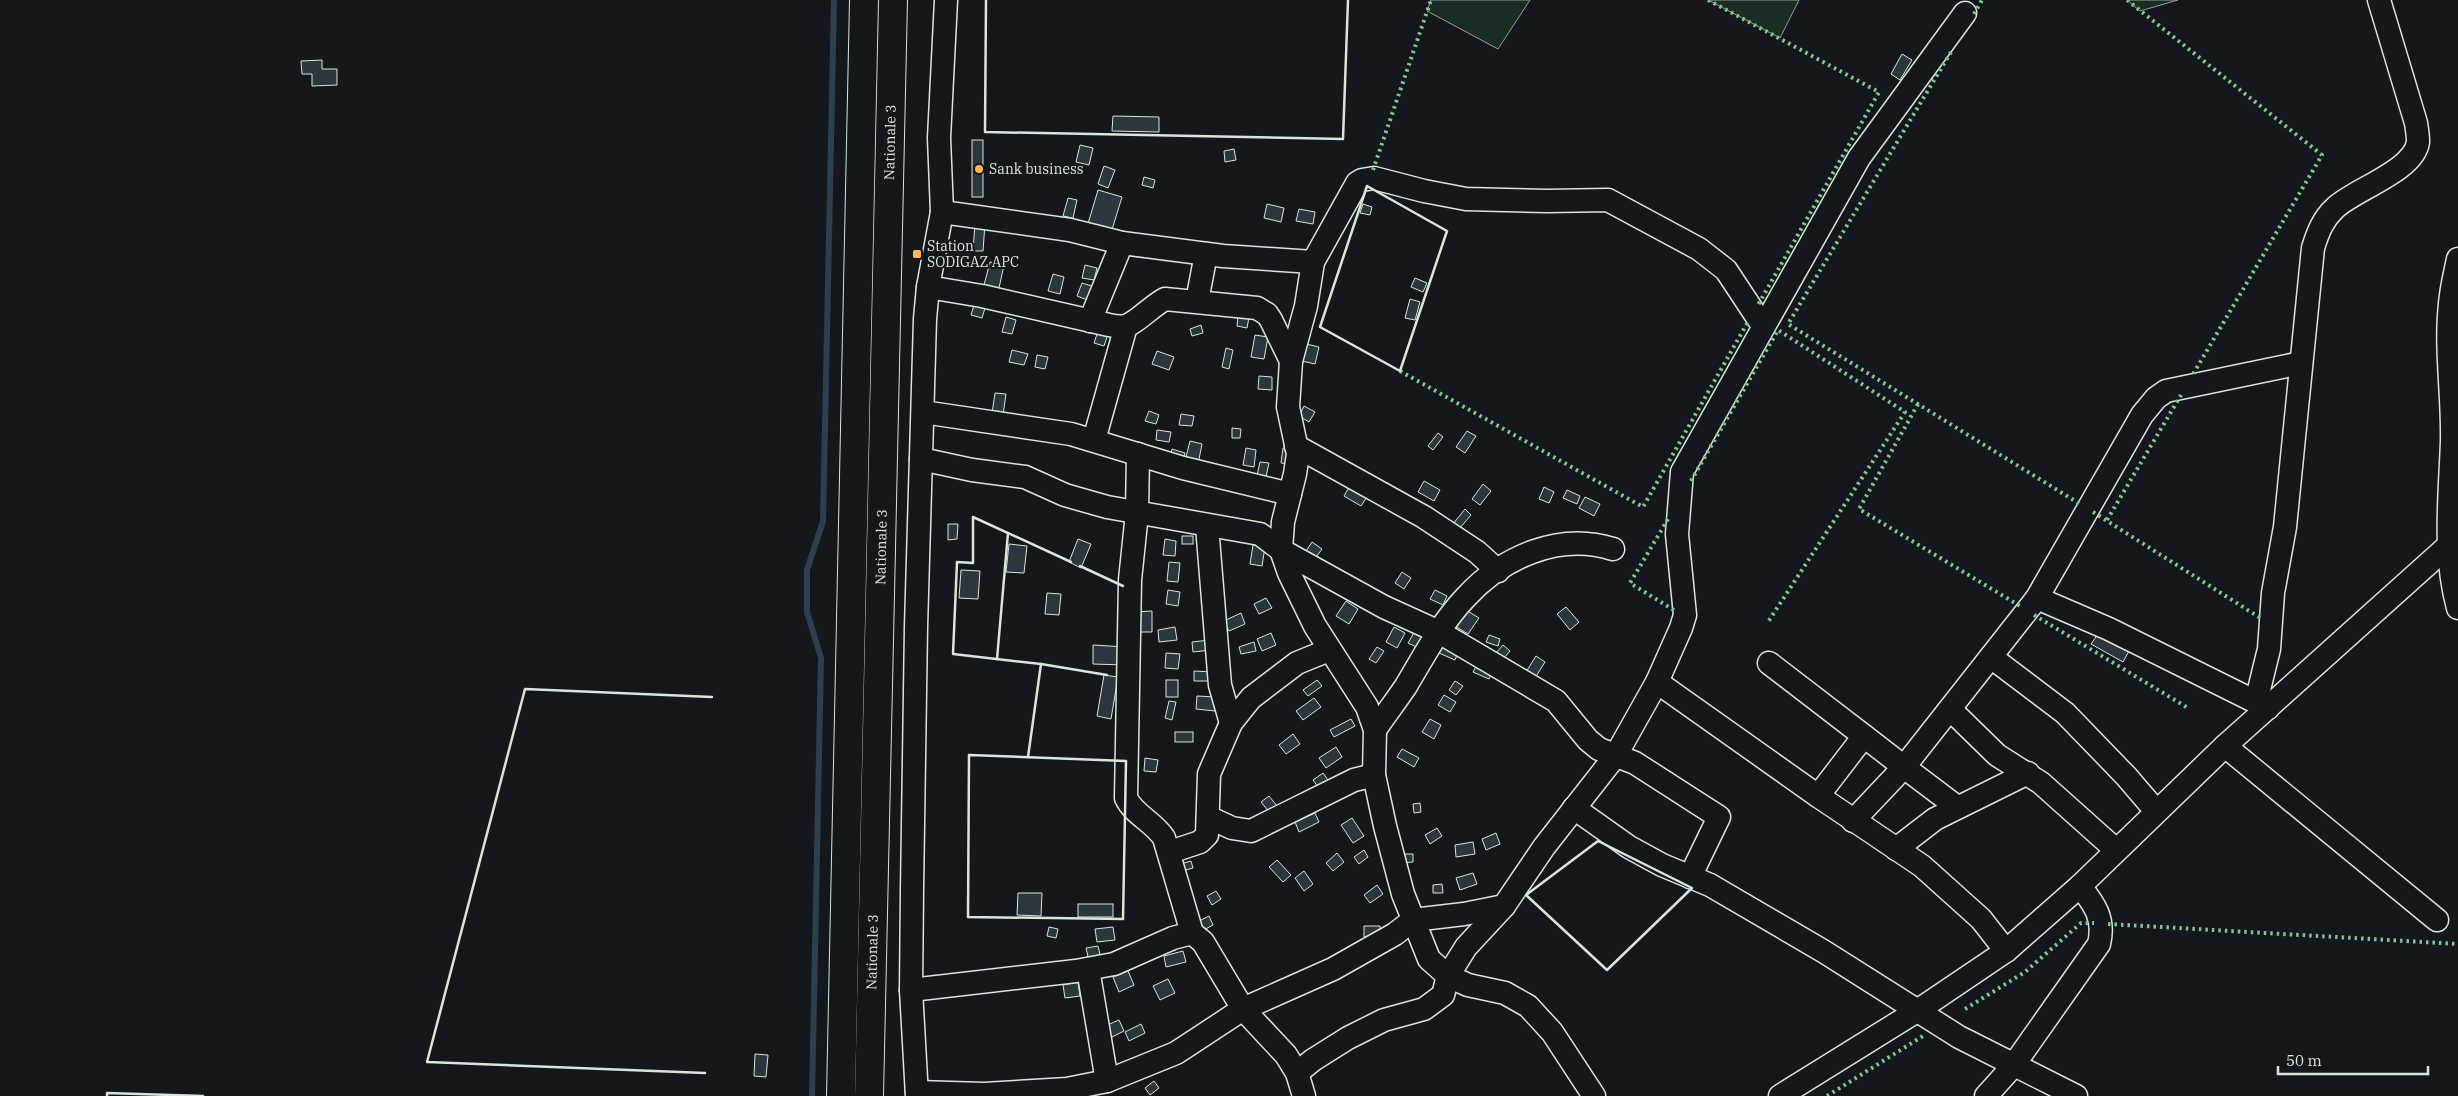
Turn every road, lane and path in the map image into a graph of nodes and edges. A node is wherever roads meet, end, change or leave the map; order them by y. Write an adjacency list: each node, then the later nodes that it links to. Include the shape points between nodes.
1 (864, 0): 77 (main road, Nationale 3)
2 (893, 0): 78 (main road, Nationale 3)
3 (946, 0): 6 (street, via 939,138)
4 (2379, 0): 17 (street, via 2416,123 2418,143 2403,165 2336,207 2322,224 2313,248)
5 (1965, 13): 15 (street, via 1859,158)
6 (942, 212): 7 (street, via 1070,230); 11 (street)
7 (1122, 243): 8 (street); 13 (street)
8 (1206, 254): 10 (street); 12 (street)
9 (2458, 259): 26 (street, via 2450,304 2448,360)
10 (1314, 262): 15 (street, via 1357,183 1362,180 1374,178 1424,192 1466,199 1608,200 1698,249 1726,270); 16 (street)
11 (928, 287): 13 (street); 18 (street)
12 (1197, 301): 14 (street, via 1165,299); 16 (street, via 1257,308 1267,314)
13 (1090, 321): 14 (street)
14 (1126, 326): 19 (street)
15 (1763, 326): 36 (street, via 1682,472 1677,534 1685,614 1682,628)
16 (1291, 361): 20 (street, via 1288,407)
17 (2301, 363): 30 (street, via 2166,391 2156,398 2142,415); 38 (street, via 2285,527 2273,593)
18 (923, 412): 19 (street); 22 (street)
19 (1094, 440): 21 (street)
20 (1296, 446): 23 (street); 29 (street, via 1424,517 1477,552)
21 (1138, 454): 23 (street); 24 (street)
22 (921, 459): 24 (street, via 1025,478 1065,495); 69 (street)
23 (1290, 494): 28 (street)
24 (1137, 513): 25 (street); 59 (street, via 1130,580 1126,798 1159,830)
25 (1207, 526): 28 (street, via 1260,534); 41 (street, via 1220,685)
26 (2453, 541): 31 (street, via 2453,589); 38 (street)
27 (1613, 549): 29 (street, via 1584,543 1541,548)
28 (1281, 550): 32 (street, via 1384,607); 33 (street, via 1292,580)
29 (1498, 571): 32 (street, via 1466,597)
30 (2037, 598): 34 (street); 38 (street, via 2109,629)
31 (2458, 608)
32 (1440, 632): 42 (street); 45 (street, via 1556,701 1588,740 1599,749)
33 (1329, 650): 41 (street, via 1297,663 1266,686 1251,698); 42 (street, via 1367,707)
34 (1991, 657): 39 (street); 54 (street, via 2065,713)
35 (1768, 664): 43 (street)
36 (1657, 682): 37 (street); 40 (street)
37 (1684, 702): 40 (street); 51 (street)
38 (2262, 705): 44 (street)
39 (1950, 709): 46 (street); 47 (street)
40 (1641, 714): 45 (street)
41 (1232, 723): 55 (street, via 1209,774)
42 (1374, 730): 49 (street)
43 (1864, 736): 47 (street); 51 (street)
44 (2225, 746): 54 (street); 64 (street)
45 (1616, 755): 53 (street); 60 (street, via 1635,763 1719,817)
46 (1997, 755): 48 (street); 50 (street)
47 (1904, 768): 52 (street); 56 (street)
48 (2028, 773): 50 (street); 58 (street)
49 (1374, 775): 55 (street, via 1354,780 1251,831 1232,828); 63 (street, via 1403,894)
50 (1995, 788): 52 (street)
51 (1818, 796): 56 (street)
52 (1956, 807): 57 (street)
53 (1574, 808): 60 (street, via 1629,847); 62 (street)
54 (2156, 811): 58 (street)
55 (1208, 817): 59 (street, via 1204,840)
56 (1854, 821): 57 (street)
57 (1896, 849): 66 (street, via 1922,866 1981,919)
58 (2116, 850): 61 (street)
59 (1170, 852): 65 (street)
60 (1690, 877): 71 (street, via 1710,885 1823,951)
61 (2080, 886): 66 (street); 72 (street, via 2094,903 2103,929 2099,944)
62 (1504, 906): 63 (street); 68 (street, via 1466,947)
63 (1413, 920): 68 (street, via 1429,959); 70 (street, via 1333,969)
64 (2437, 920)
65 (1192, 934): 67 (street, via 1173,938 1114,964); 70 (street, via 1203,942)
66 (2006, 951): 71 (street)
67 (1088, 969): 69 (street); 74 (street)
68 (1448, 976): 73 (street, via 1443,995 1434,1004 1384,1020 1348,1038); 80 (street, via 1468,986 1505,993 1528,1006 1552,1032)
69 (911, 990): 76 (street)
70 (1243, 1009): 73 (street, via 1286,1055); 74 (street, via 1176,1053)
71 (1917, 1012): 72 (street); 81 (street)
72 (2013, 1066): 82 (street); 83 (street)
73 (1297, 1073): 79 (street)
74 (1107, 1081): 75 (street)
75 (1068, 1092): 76 (street)
76 (917, 1094)
77 (841, 1096)
78 (869, 1096)
79 (1304, 1096)
80 (1594, 1096)
81 (1780, 1096)
82 (1986, 1096)
83 (2076, 1096)

